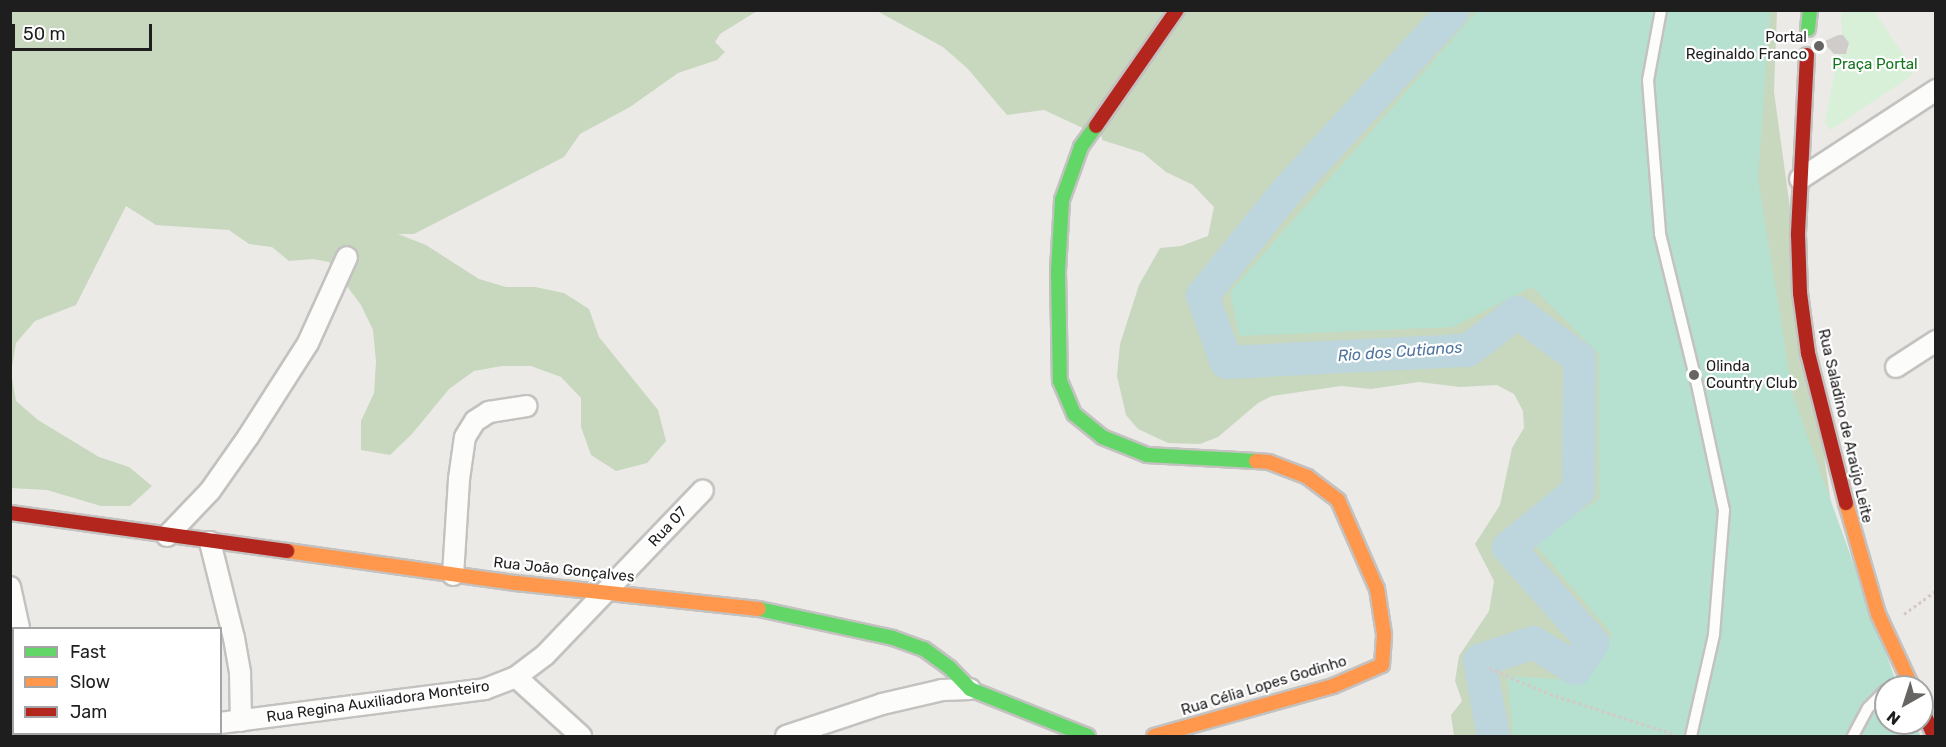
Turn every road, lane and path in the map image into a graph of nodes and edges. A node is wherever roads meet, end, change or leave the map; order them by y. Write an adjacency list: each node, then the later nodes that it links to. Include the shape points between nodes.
1 (1177, 10): 34 (street, Rua Célia Lopes Godinho, via 1081,147 1062,200 1058,271 1060,381 1074,414 1102,436 1147,455 1269,462 1308,477 1338,500 1377,589 1384,634 1382,665 1333,686)
2 (1661, 10): 36 (lane, via 1648,81 1660,234 1724,510 1714,635)
3 (1810, 10): 4 (street)
4 (1808, 29)
5 (1807, 55): 7 (street, Rua Saladino de Araújo Leite)
6 (1935, 90): 7 (street)
7 (1800, 179): 21 (street, Rua Saladino de Araújo Leite, via 1800,293 1808,353 1852,529)
8 (347, 257): 14 (street, via 308,343 248,437 210,491)
9 (1935, 341): 10 (street)
10 (1896, 367)
11 (527, 406): 16 (street, via 489,412 475,421 465,437)
12 (703, 490): 18 (street, Rua 07)
13 (10, 513): 14 (street, Rua João Gonçalves)
14 (167, 536): 15 (street, Rua João Gonçalves)
15 (210, 542): 16 (street, Rua João Gonçalves); 27 (street, via 234,638 240,673)
16 (453, 575): 18 (street, Rua João Gonçalves)
17 (10, 587): 20 (street)
18 (608, 591): 24 (street, Rua Regina Auxiliadora Monteiro, via 545,655); 25 (street, Rua João Gonçalves, via 756,608 893,638 924,649)
19 (1935, 591): 21 (path, via 1906,611)
20 (19, 627)
21 (1888, 634): 23 (street, Rua Saladino de Araújo Leite)
22 (1489, 668): 35 (path, via 1550,694)
23 (1907, 675)
24 (516, 676): 27 (street, Rua Regina Auxiliadora Monteiro, via 484,689); 31 (street)
25 (970, 689): 32 (street, via 942,690 882,704); 33 (street, Rua João Gonçalves)
26 (1874, 702): 37 (lane)
27 (241, 721): 28 (street, Rua Regina Auxiliadora Monteiro)
28 (222, 723)
29 (92, 735): 30 (street)
30 (60, 736)
31 (581, 736)
32 (786, 736)
33 (1088, 736)
34 (1154, 736)
35 (1682, 736)
36 (1691, 736)
37 (1852, 736)

